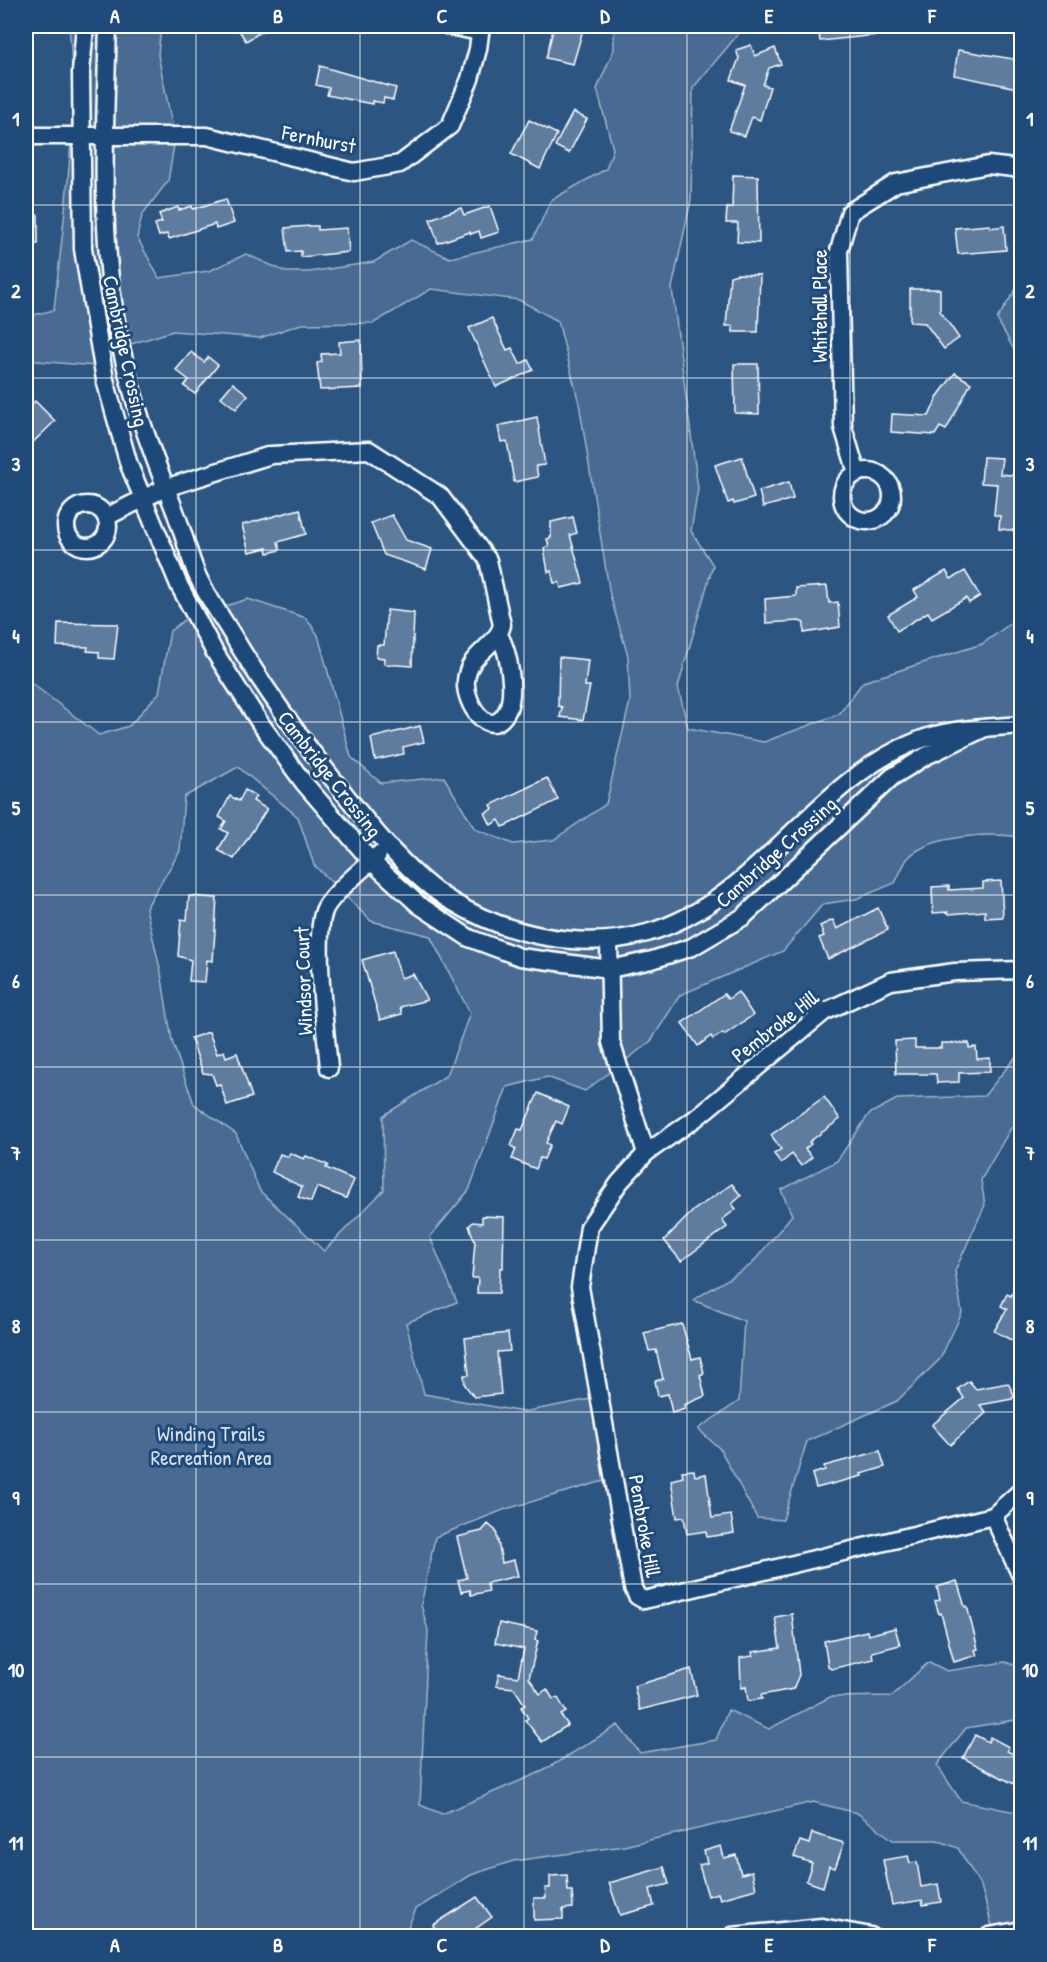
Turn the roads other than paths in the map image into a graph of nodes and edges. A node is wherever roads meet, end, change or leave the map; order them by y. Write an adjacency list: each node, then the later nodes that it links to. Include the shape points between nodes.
1 (85, 26): 6 (street, Cambridge Crossing)
2 (108, 26): 7 (street, Cambridge Crossing)
3 (449, 26): 4 (street, Fernhurst)
4 (481, 29): 7 (street, Fernhurst, via 470,79 450,126 400,164 354,172 207,136)
5 (26, 136): 6 (street, Fernhurst)
6 (81, 136): 7 (street, Fernhurst); 11 (street, Cambridge Crossing, via 83,249 95,327 105,380)
7 (105, 137): 10 (street, Cambridge Crossing, via 107,235 116,324 130,387)
8 (1022, 169): 9 (street, Whitehall Place, via 988,165 896,183 850,212 839,251 842,415)
9 (857, 473)
10 (165, 488): 11 (street); 13 (street, via 271,454 369,450 440,496 488,560 502,625); 16 (street, Cambridge Crossing, via 198,577 251,666 299,738)
11 (142, 499): 12 (street); 17 (street, Cambridge Crossing, via 179,585 214,651 304,783)
12 (106, 517)
13 (500, 635): 13 (street, via 480,650 465,683 476,716 487,722 504,716 511,702 508,655)
14 (1022, 725): 15 (street, Cambridge Crossing)
15 (986, 728): 18 (street, Cambridge Crossing, via 949,731 885,756 853,776 719,900 648,933); 19 (street, Cambridge Crossing, via 892,777 743,917 692,946)
16 (387, 846): 17 (street, Windsor Court); 18 (street, Cambridge Crossing, via 448,900 489,920 552,939)
17 (371, 861): 19 (street, Cambridge Crossing, via 419,906 469,938 520,957); 21 (street, Windsor Court, via 324,911 320,945)
18 (609, 940): 19 (street)
19 (610, 969): 22 (street, via 611,1042)
20 (1022, 970): 22 (street, Pembroke Hill, via 955,972 891,981 824,1012 696,1118)
21 (329, 1068)
22 (646, 1153): 24 (street, Pembroke Hill, via 619,1183 589,1227 580,1287 637,1596 644,1600 665,1596)
23 (1022, 1490): 24 (street, Pembroke Hill)
24 (993, 1516): 25 (street)
25 (1022, 1578)
26 (1022, 1930): 29 (street)
27 (732, 1936): 28 (street, via 822,1927)
28 (871, 1936)
29 (989, 1936)

